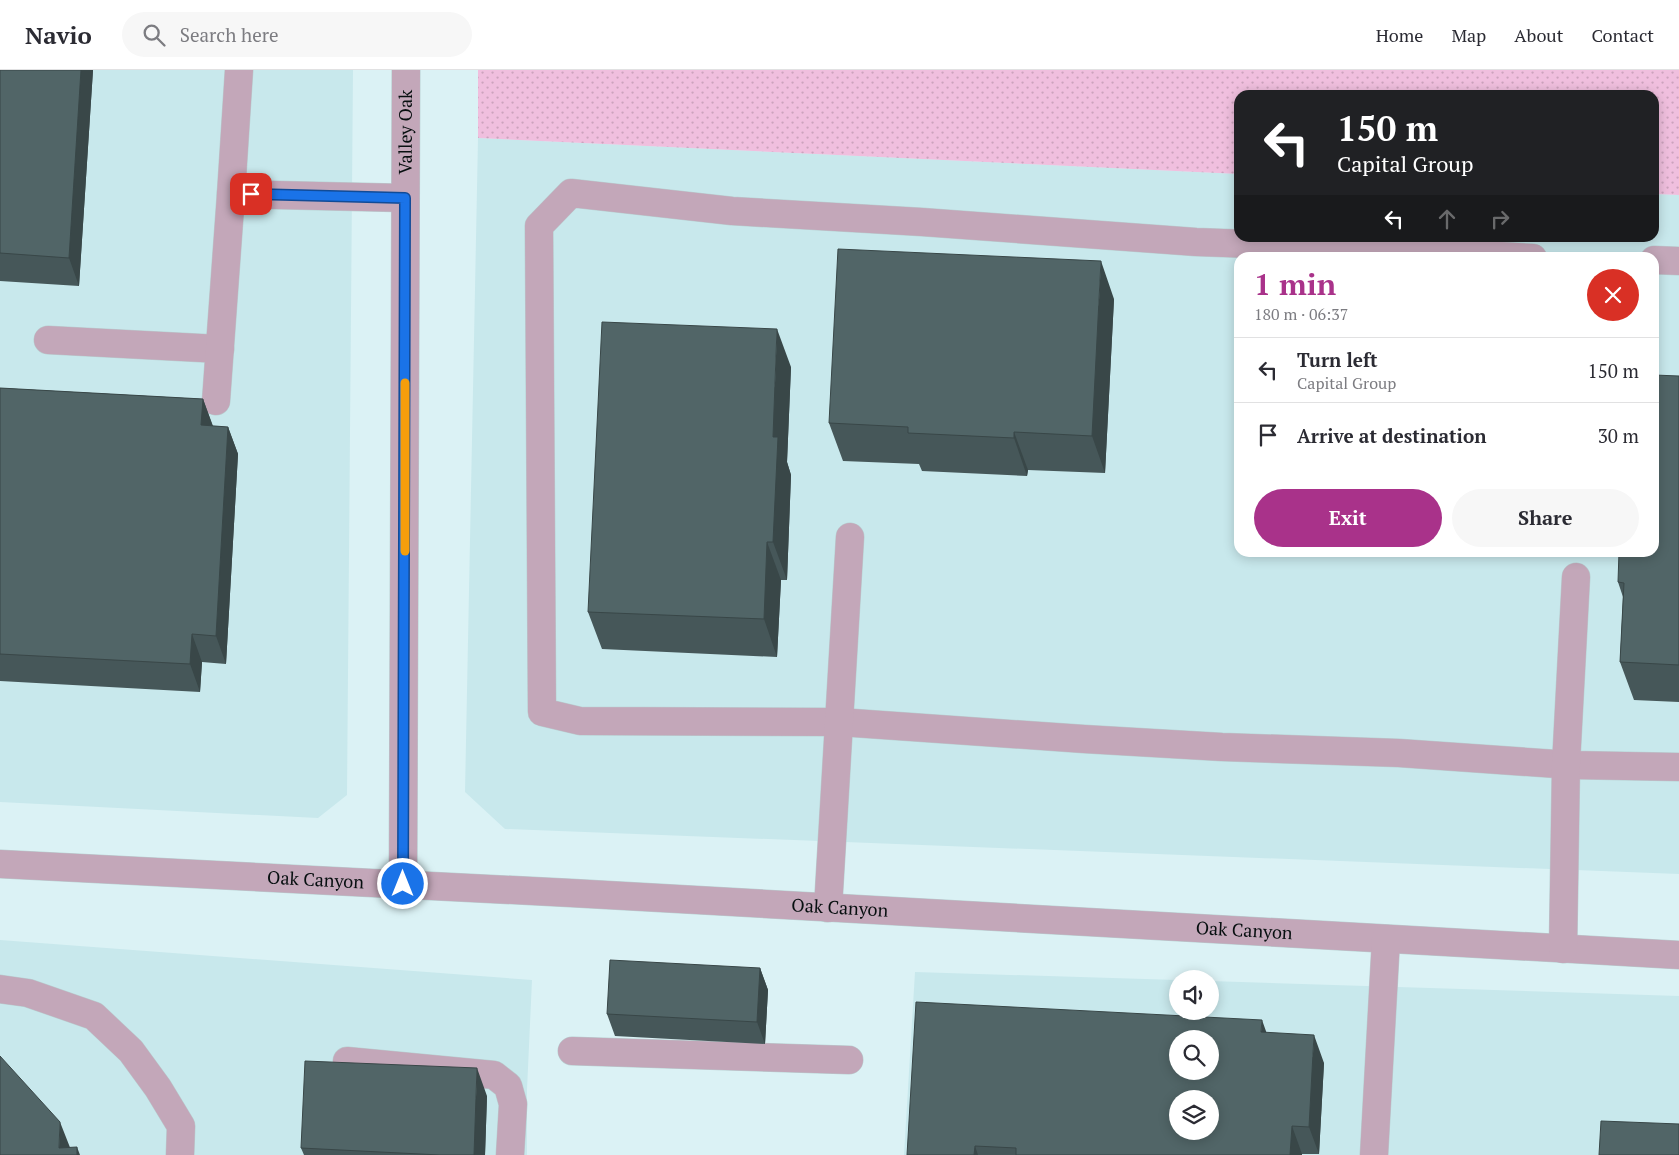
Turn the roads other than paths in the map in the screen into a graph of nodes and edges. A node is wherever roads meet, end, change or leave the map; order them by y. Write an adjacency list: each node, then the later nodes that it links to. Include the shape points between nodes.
1 (239, 70): 3 (street)
2 (406, 70): 4 (street, Valley Oak)
3 (231, 194): 4 (street); 9 (street)
4 (405, 198): 17 (street, Valley Oak)
5 (1437, 252): 13 (street, via 1196,242 732,211 572,193 539,226 542,712 580,721)
6 (1659, 260): 7 (street)
7 (1679, 261)
8 (48, 340): 9 (street)
9 (220, 349): 10 (street)
10 (216, 401)
11 (850, 537): 13 (street)
12 (1576, 577): 14 (street)
13 (839, 722): 14 (street, via 1094,740); 18 (street)
14 (1566, 764): 15 (street); 20 (street)
15 (1679, 767)
16 (0, 864): 17 (street, Oak Canyon)
17 (403, 884): 18 (street, Oak Canyon)
18 (828, 908): 19 (street, Oak Canyon)
19 (1386, 939): 20 (street, Oak Canyon); 28 (street)
20 (1563, 949): 21 (street, Oak Canyon)
21 (1679, 955)
22 (0, 989): 26 (street, via 28,993 94,1016 131,1051 158,1088 181,1126)
23 (572, 1051): 24 (street)
24 (849, 1060)
25 (347, 1061): 27 (street, via 494,1076 508,1086 513,1104)
26 (180, 1155)
27 (510, 1155)
28 (1374, 1155)

